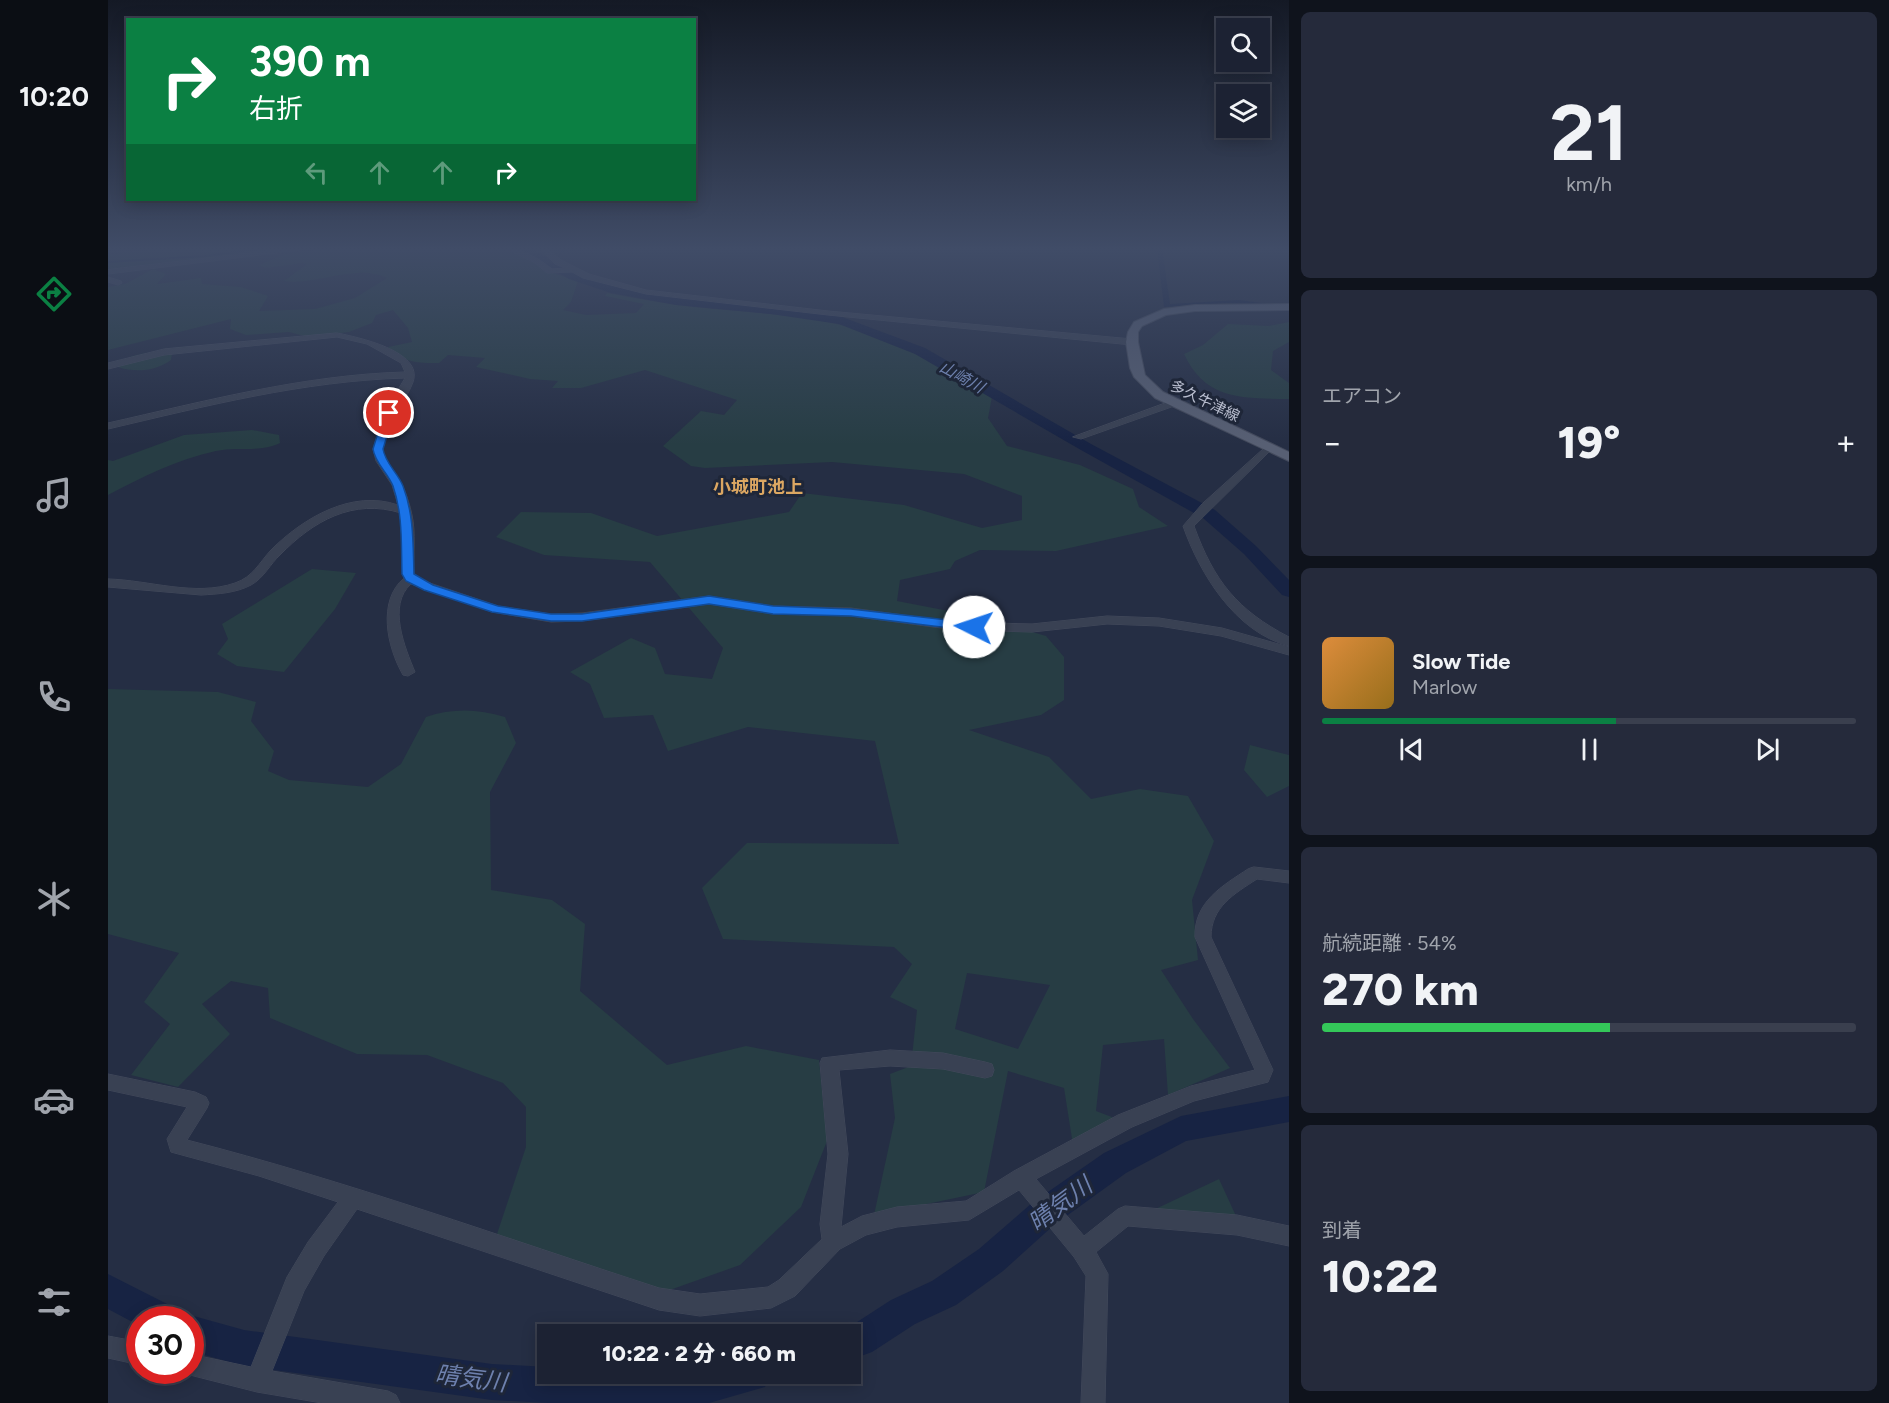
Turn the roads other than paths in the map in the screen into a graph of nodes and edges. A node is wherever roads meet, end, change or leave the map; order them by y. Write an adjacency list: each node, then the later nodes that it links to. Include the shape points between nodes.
1 (848, 313): 3 (street)
2 (1161, 313): 3 (main road, via 1138,324)
3 (1132, 342): 6 (main road, 多久牛津線, via 1140,377)
4 (108, 366): 5 (street, via 164,352 343,335 377,345 405,362)
5 (409, 375): 7 (street, via 274,388); 11 (street, via 405,390 389,413 378,449 397,485)
6 (1174, 403): 8 (street); 9 (main road, 多久牛津線)
7 (108, 426)
8 (1078, 436)
9 (1268, 448): 10 (main road, 多久牛津線); 14 (street, via 1188,526 1208,569 1224,592 1248,618)
10 (1289, 457)
11 (404, 510): 12 (street); 13 (street, via 374,502 337,510 282,546 253,580 231,588 198,591)
12 (410, 579): 15 (street, via 496,609 551,618 709,600 773,610 851,612 956,626 1032,628 1107,620 1159,622 1222,632); 16 (street, via 399,587 393,603 401,655)
13 (108, 583)
14 (1289, 642)
15 (1289, 651)
16 (408, 672)
17 (1289, 877): 20 (street, via 1254,873 1215,902 1201,925 1264,1070 1262,1076 1191,1094 1158,1107)
18 (985, 1070): 23 (street, via 943,1061 890,1058 829,1063 838,1154 830,1224)
19 (108, 1082): 21 (street, via 199,1103 177,1139 178,1146)
20 (1021, 1178): 23 (street, via 969,1210 897,1217 861,1226); 24 (street)
21 (354, 1197): 23 (street, via 659,1299 700,1305 771,1297 787,1288); 28 (street, via 295,1286)
22 (1289, 1236): 24 (street, via 1237,1225 1125,1216)
23 (833, 1242)
24 (1082, 1250): 30 (street, via 1097,1274)
25 (108, 1348): 26 (street)
26 (126, 1351)
27 (204, 1368): 28 (street)
28 (257, 1380): 29 (street)
29 (388, 1403)
30 (1093, 1403)

